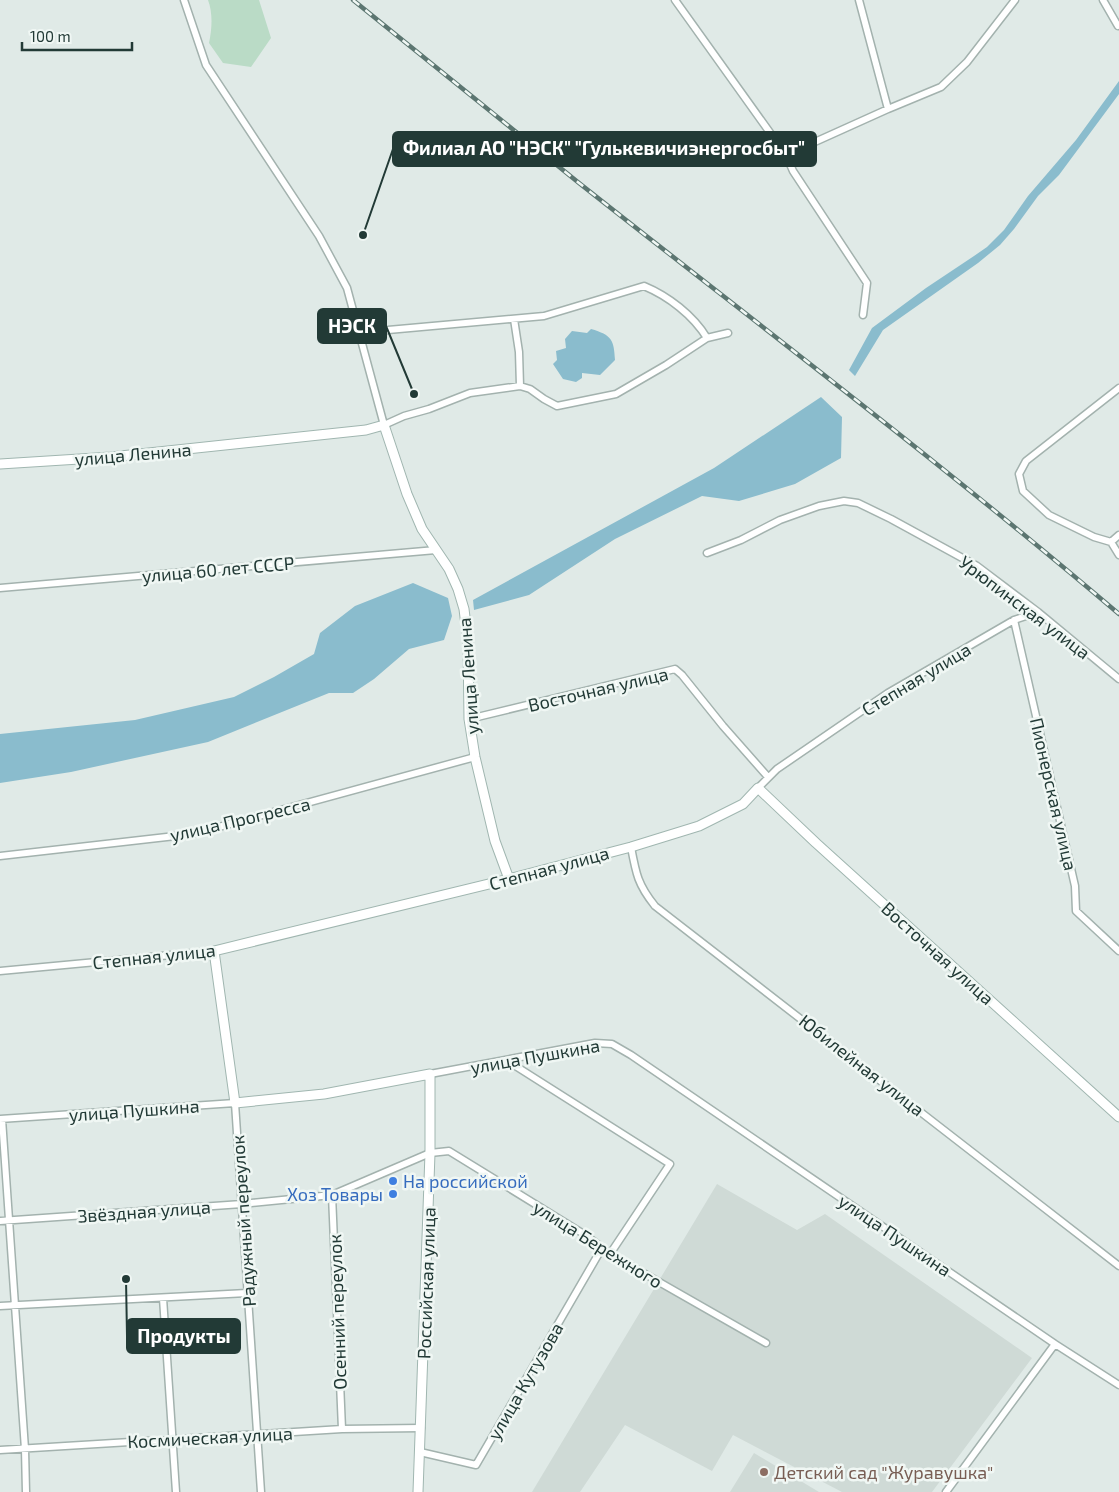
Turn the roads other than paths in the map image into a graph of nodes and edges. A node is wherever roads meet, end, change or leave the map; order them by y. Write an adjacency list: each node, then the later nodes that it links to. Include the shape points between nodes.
1 (184, 0): 12 (street, улица Ленина, via 206,65 319,236 348,288)
2 (675, 0): 8 (street)
3 (859, 0): 7 (street)
4 (1015, 0): 7 (street, via 967,62 941,87)
5 (1103, 0): 6 (street)
6 (1118, 26)
7 (888, 108): 8 (street)
8 (786, 155): 9 (street, via 793,171 867,284)
9 (863, 314)
10 (514, 318): 12 (street, via 388,330); 13 (street, via 544,316 644,286 681,308); 14 (street)
11 (728, 333): 13 (street)
12 (360, 337): 16 (street, улица Ленина)
13 (708, 338): 14 (street, via 616,394 557,406)
14 (520, 386): 16 (street, улица Ленина, via 470,393)
15 (1119, 388): 19 (street, via 1026,461 1019,474 1023,491 1049,515)
16 (384, 426): 17 (street, улица Ленина, via 111,457); 20 (street, улица Ленина, via 407,494 422,529)
17 (0, 464)
18 (1119, 535): 19 (street)
19 (1110, 542): 22 (street)
20 (436, 550): 23 (street, улица 60 лет СССР); 27 (street, улица Ленина, via 449,569 464,609)
21 (707, 553): 24 (street, Урюпинская улица, via 819,506 844,501 858,503 977,566)
22 (1119, 554)
23 (0, 588)
24 (1038, 612): 25 (street, Степная улица); 26 (street, Урюпинская улица)
25 (1014, 620): 29 (street, Степная улица, via 888,693); 35 (street, Пионерская улица, via 1075,886 1076,911)
26 (1119, 680)
27 (469, 719): 28 (street, улица Ленина); 29 (street, Восточная улица, via 675,669)
28 (474, 757): 32 (street, улица Прогресса, via 193,834); 33 (street, улица Ленина, via 495,841)
29 (768, 777): 30 (street, Степная улица)
30 (758, 788): 31 (street, Степная улица, via 743,804 699,826); 40 (street, Восточная улица)
31 (631, 847): 33 (street, Степная улица); 49 (street, Юбилейная улица, via 637,877 655,906)
32 (0, 856)
33 (509, 879): 34 (street, Степная улица)
34 (214, 951): 36 (street, Степная улица); 39 (street, Радужный переулок)
35 (1119, 951)
36 (0, 971)
37 (506, 1060): 38 (street, улица Пушкина); 48 (street, via 670,1164); 55 (street, улица Пушкина, via 596,1043 612,1044)
38 (430, 1074): 39 (street, улица Пушкина, via 324,1094); 42 (street, Российская улица)
39 (235, 1103): 41 (street, улица Пушкина); 44 (street, Радужный переулок)
40 (1119, 1116)
41 (1, 1119): 45 (street)
42 (430, 1153): 43 (street, Звёздная улица); 47 (street, улица Бережного, via 448,1151); 57 (street, Российская улица)
43 (332, 1195): 44 (street, Звёздная улица); 58 (street, Осенний переулок)
44 (242, 1204): 45 (street, Звёздная улица); 50 (street, Радужный переулок)
45 (8, 1220): 46 (street, Звёздная улица); 52 (street)
46 (0, 1221)
47 (602, 1248): 48 (street, улица Бережного); 63 (street, улица Кутузова, via 476,1464)
48 (610, 1254): 54 (street, улица Бережного)
49 (1119, 1266)
50 (248, 1293): 51 (street); 59 (street, Радужный переулок)
51 (163, 1298): 52 (street); 60 (street)
52 (14, 1305): 53 (street); 61 (street)
53 (0, 1306)
54 (766, 1343)
55 (1055, 1344): 56 (street, улица Пушкина); 68 (street)
56 (1119, 1385)
57 (421, 1428): 58 (street, Космическая улица); 63 (street, Российская улица)
58 (342, 1429): 59 (street, Космическая улица)
59 (258, 1434): 60 (street, Космическая улица); 66 (street, Радужный переулок)
60 (172, 1439): 61 (street, Космическая улица); 65 (street)
61 (25, 1448): 62 (street, Космическая улица); 64 (street)
62 (0, 1450)
63 (420, 1452): 67 (street, Российская улица)
64 (26, 1492)
65 (176, 1492)
66 (261, 1492)
67 (418, 1492)
68 (946, 1492)

